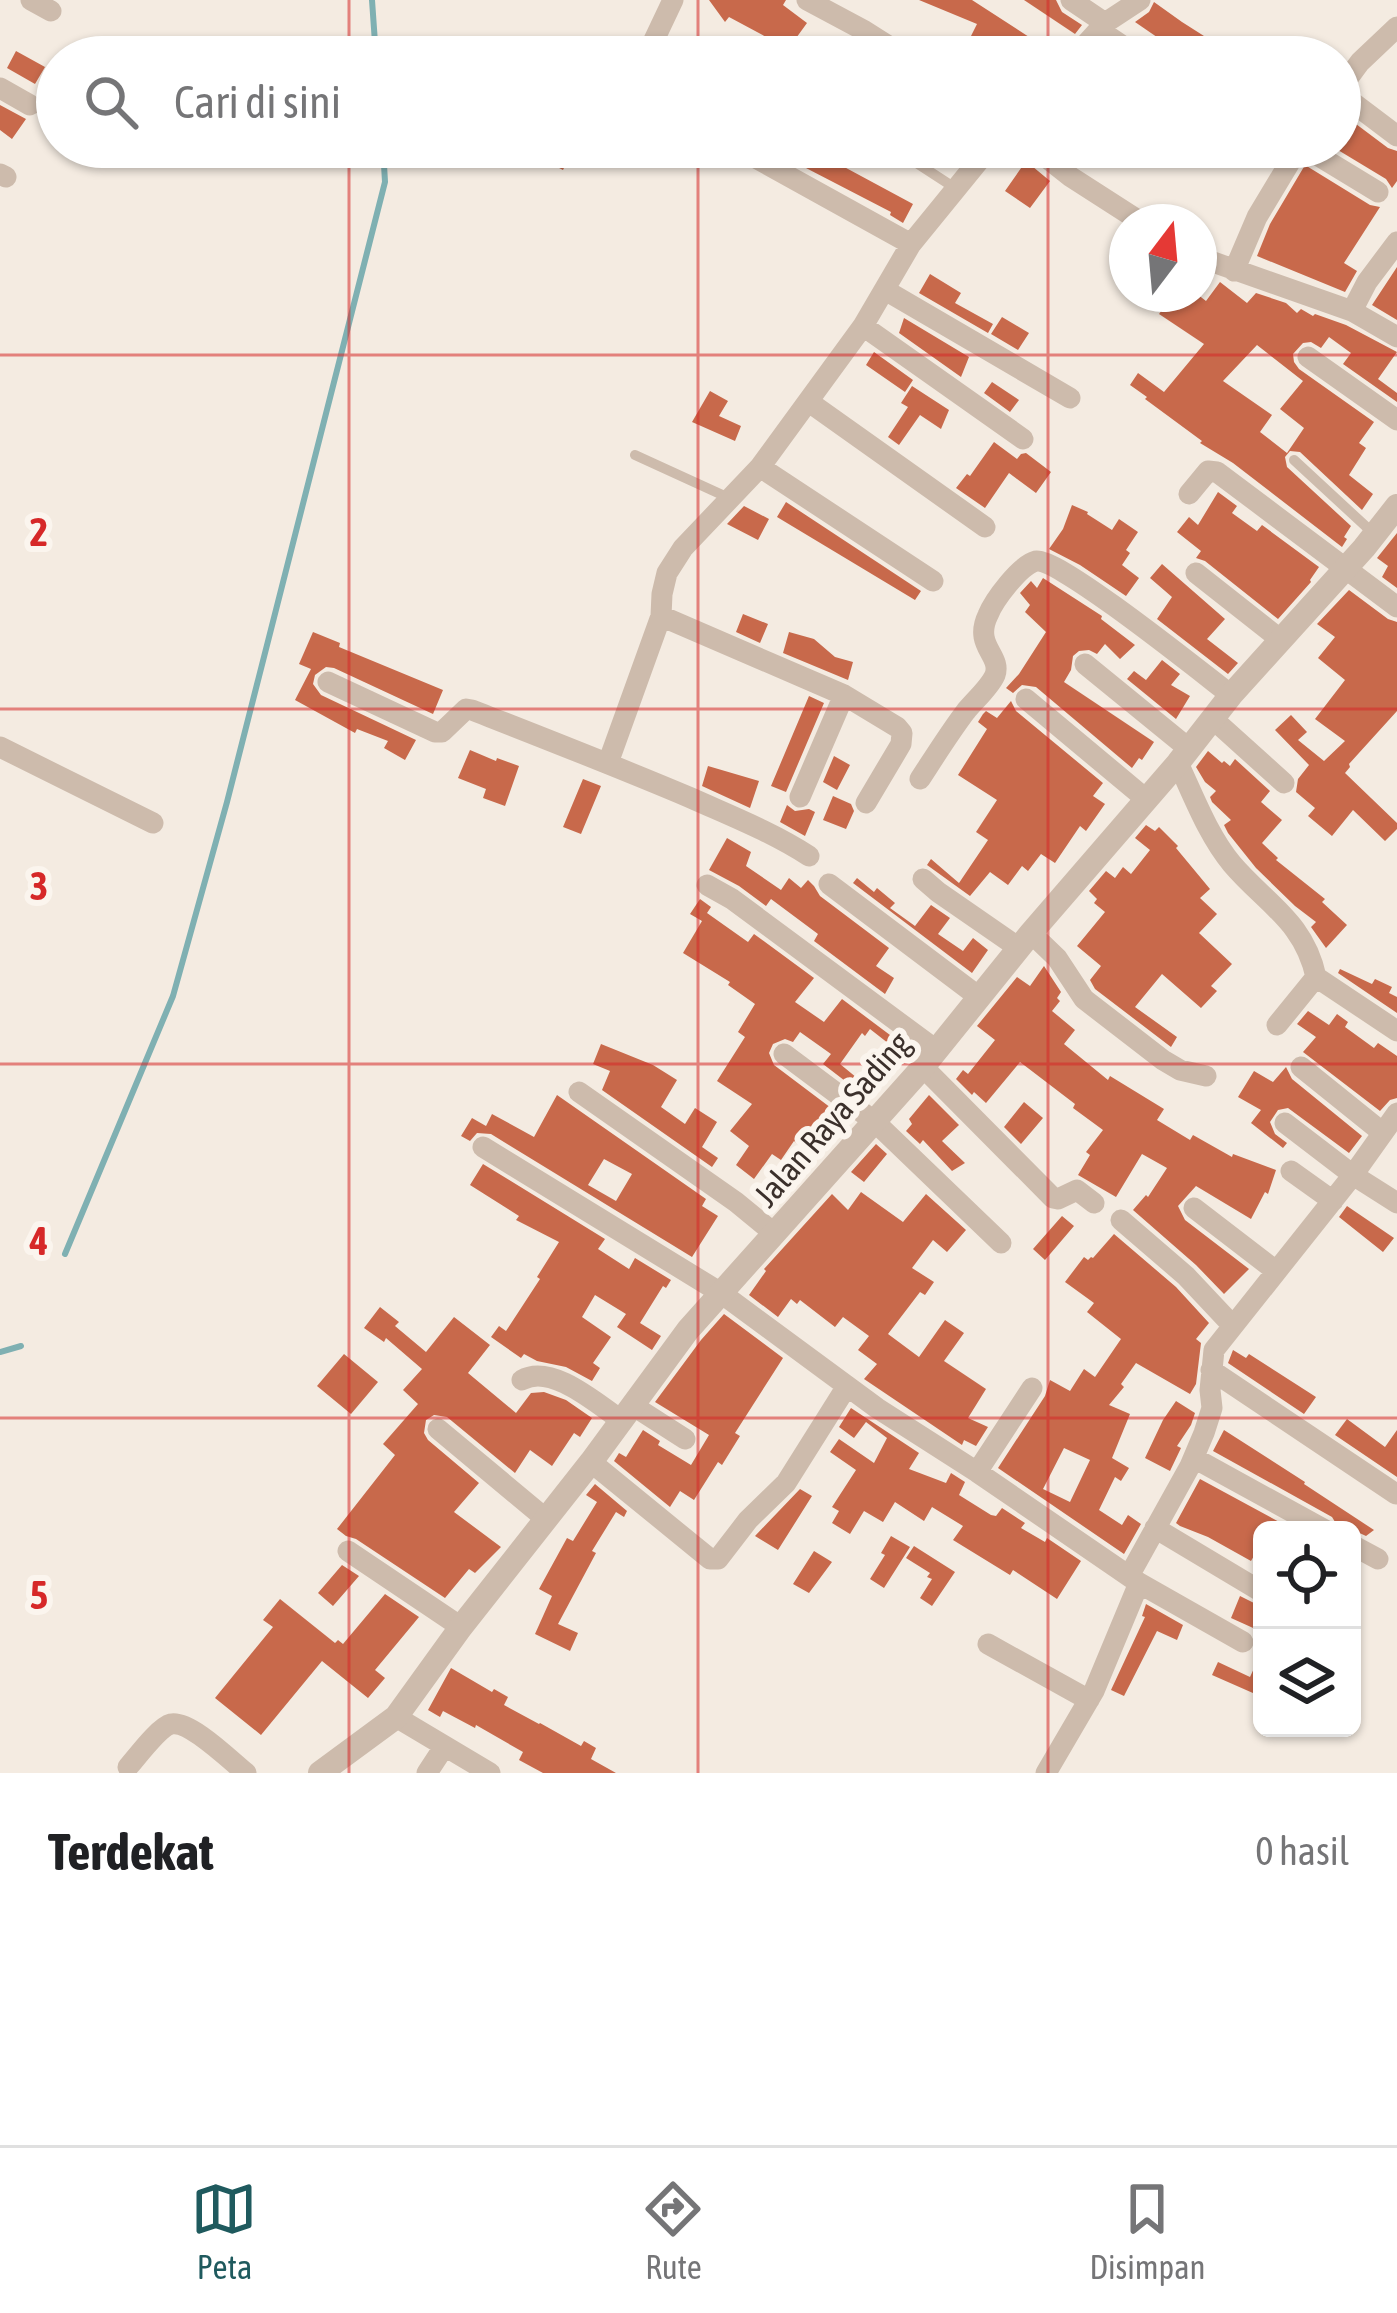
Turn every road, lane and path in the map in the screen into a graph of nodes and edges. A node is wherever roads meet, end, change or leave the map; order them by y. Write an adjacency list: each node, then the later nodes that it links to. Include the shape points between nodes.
1 (673, 0): 7 (street)
2 (807, 0): 8 (street)
3 (1071, 0): 5 (street)
4 (1140, 0): 5 (street)
5 (1102, 27): 9 (street); 10 (street)
6 (1397, 27): 11 (street)
7 (656, 36)
8 (873, 36)
9 (1094, 36)
10 (1113, 36)
11 (1361, 61)
12 (0, 88): 13 (street)
13 (30, 105)
14 (1361, 108): 15 (street)
15 (1397, 136)
16 (774, 168): 26 (street)
17 (924, 168): 22 (lane)
18 (972, 168): 22 (street)
19 (1061, 168): 24 (street)
20 (1289, 168): 27 (street)
21 (1337, 168): 23 (street)
22 (955, 188): 26 (street)
23 (1378, 192)
24 (1114, 204)
25 (1397, 242): 29 (street)
26 (911, 244): 28 (street)
27 (1217, 264): 29 (street)
28 (886, 290): 30 (street); 33 (street)
29 (1352, 311): 31 (street)
30 (863, 326): 34 (street); 36 (street)
31 (1397, 337)
32 (1308, 357): 35 (street)
33 (1070, 398)
34 (809, 402): 39 (street); 43 (street)
35 (1397, 421)
36 (1023, 439)
37 (635, 455): 41 (lane)
38 (1294, 460): 44 (lane)
39 (760, 467): 41 (street); 47 (street)
40 (1189, 494): 45 (street, via 1208,471 1217,472)
41 (730, 498): 49 (street, via 667,573)
42 (1397, 506): 44 (street, Jalan Raya Sading)
43 (985, 527)
44 (1375, 535): 45 (street, Jalan Raya Sading)
45 (1345, 567): 48 (street); 50 (street, Jalan Raya Sading)
46 (1196, 573): 50 (street)
47 (933, 581)
48 (1397, 607)
49 (661, 616): 53 (street); 59 (street)
50 (1281, 640): 54 (street, Jalan Raya Sading)
51 (1085, 664): 58 (street)
52 (328, 682): 59 (street, via 435,732 466,709)
53 (844, 695): 62 (street); 64 (street, via 902,733)
54 (1231, 695): 56 (street, Jalan Raya Sading); 60 (street, via 1087,587 1037,561 991,608 982,630 994,675)
55 (1026, 699): 63 (street)
56 (1213, 719): 58 (street, Jalan Raya Sading); 61 (street)
57 (0, 747): 65 (street)
58 (1183, 755): 63 (street, Jalan Raya Sading); 71 (street, via 1216,843 1301,936)
59 (608, 763): 66 (street)
60 (920, 779)
61 (1285, 783)
62 (800, 797)
63 (1147, 800): 70 (street, Jalan Raya Sading)
64 (866, 803)
65 (153, 823)
66 (809, 856)
67 (923, 878): 70 (street)
68 (829, 884): 72 (street)
69 (707, 885): 76 (street)
70 (1025, 940): 72 (street, Jalan Raya Sading); 78 (street, via 1057,958 1084,999 1163,1060)
71 (1316, 976): 73 (street); 74 (street)
72 (979, 997): 76 (street, Jalan Raya Sading)
73 (1277, 1024)
74 (1397, 1031)
75 (784, 1054): 81 (street)
76 (930, 1059): 81 (street, Jalan Raya Sading); 88 (street, via 1053,1198 1078,1190)
77 (1301, 1067): 80 (street)
78 (1206, 1076)
79 (579, 1091): 91 (street)
80 (1393, 1121): 85 (street)
81 (875, 1122): 91 (street, Jalan Raya Sading); 92 (street)
82 (1285, 1123): 85 (street)
83 (483, 1147): 94 (street)
84 (1291, 1171): 86 (street)
85 (1353, 1175): 86 (street); 87 (street)
86 (1333, 1201): 93 (street)
87 (1397, 1202)
88 (1094, 1203)
89 (1194, 1208): 93 (street)
90 (1121, 1220): 95 (street)
91 (775, 1234): 94 (street, Jalan Raya Sading)
92 (1001, 1243)
93 (1276, 1271): 95 (street)
94 (721, 1293): 98 (street); 100 (street, Jalan Raya Sading)
95 (1233, 1325): 96 (street, via 1214,1350)
96 (1211, 1370): 103 (street, via 1212,1408); 106 (street)
97 (522, 1380): 100 (street, via 546,1374)
98 (847, 1386): 104 (street, via 786,1483 718,1559); 105 (street)
99 (1032, 1388): 105 (street)
100 (627, 1412): 102 (street); 104 (street, Jalan Raya Sading)
101 (438, 1429): 107 (street)
102 (685, 1438)
103 (1194, 1458): 108 (street); 109 (street)
104 (591, 1462): 107 (street, Jalan Raya Sading)
105 (977, 1472): 113 (street)
106 (1396, 1495)
107 (546, 1519): 115 (street, Jalan Raya Sading)
108 (1309, 1521)
109 (1155, 1528): 113 (street); 114 (street)
110 (1361, 1550): 112 (street)
111 (348, 1551): 115 (street)
112 (1378, 1559)
113 (1134, 1580): 116 (street); 118 (street)
114 (1253, 1587)
115 (460, 1628): 119 (street, Jalan Raya Sading)
116 (1243, 1642)
117 (988, 1644): 118 (street)
118 (1090, 1700): 126 (street)
119 (396, 1717): 120 (street); 123 (street, Jalan Raya Sading)
120 (444, 1747): 124 (street); 125 (street)
121 (128, 1767): 122 (street, via 175,1723)
122 (246, 1773)
123 (320, 1773)
124 (427, 1773)
125 (490, 1773)
126 (1047, 1773)

